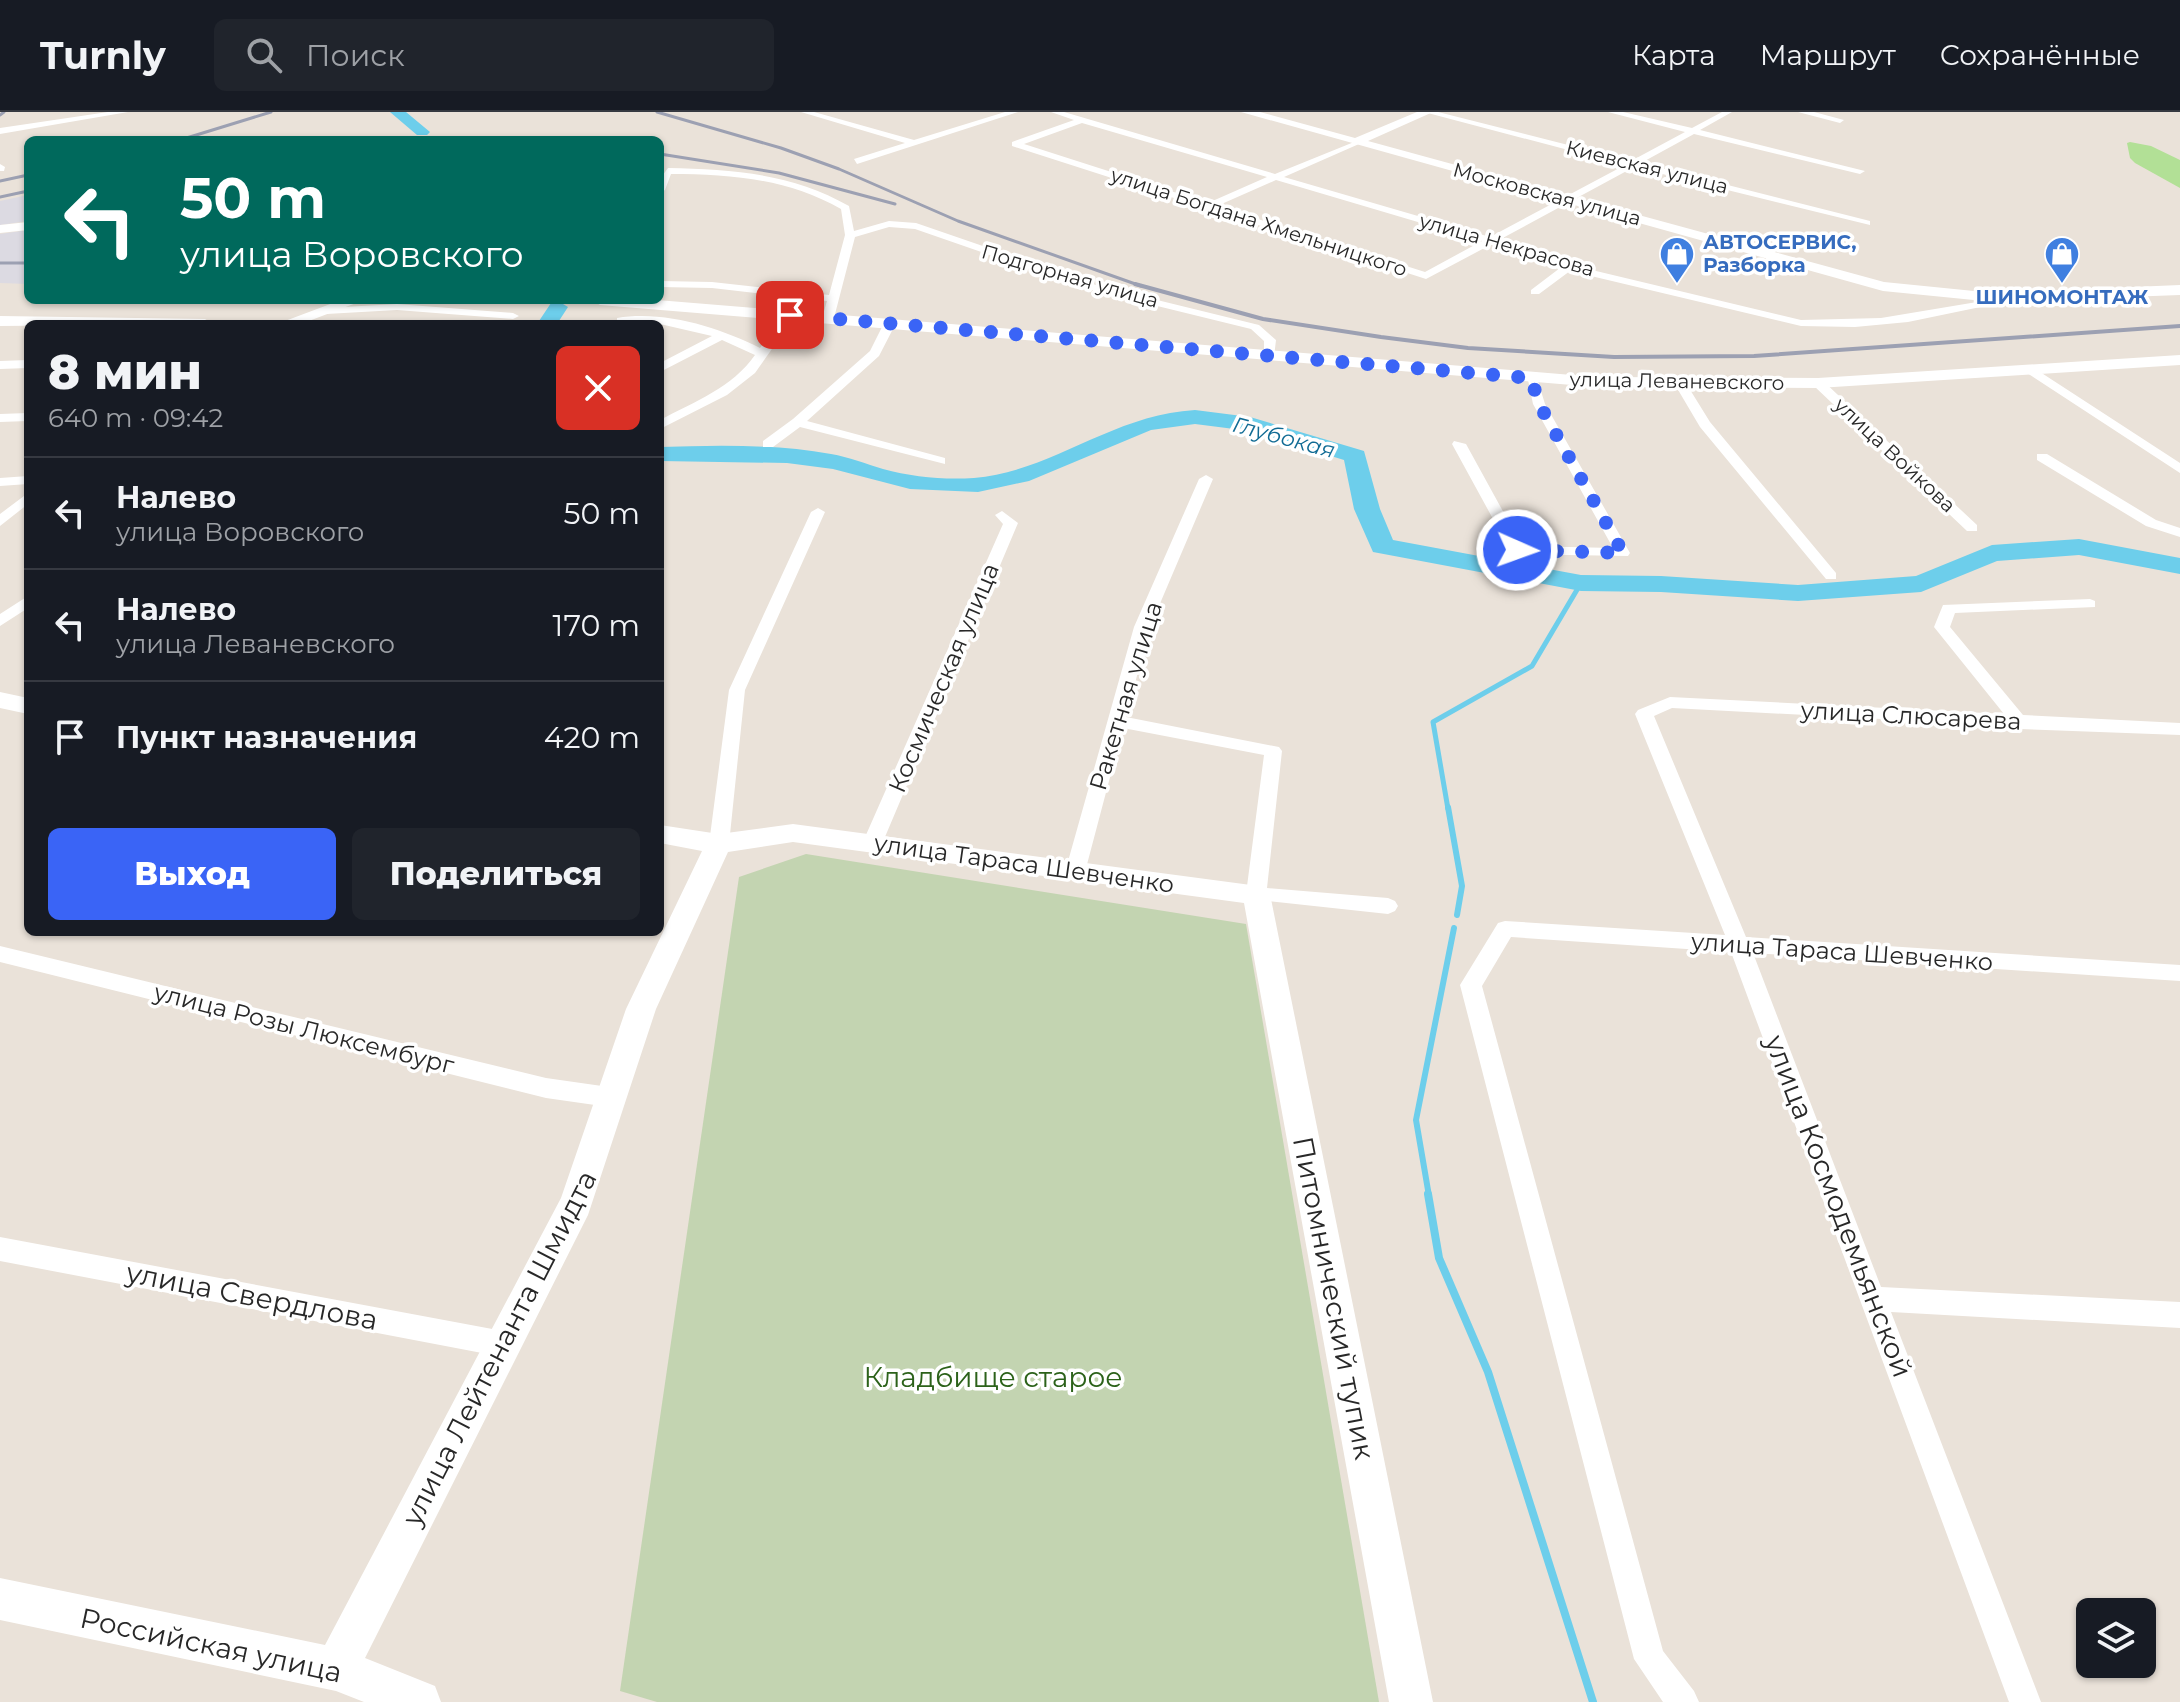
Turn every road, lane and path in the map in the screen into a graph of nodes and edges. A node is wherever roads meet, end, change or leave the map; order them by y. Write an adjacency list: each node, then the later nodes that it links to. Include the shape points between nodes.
1 (58, 112): 13 (street)
2 (124, 112): 13 (street)
3 (805, 112): 16 (street)
4 (1014, 112): 16 (street)
5 (1055, 112): 11 (street, улица Некрасова)
6 (1247, 112): 15 (street, Московская улица)
7 (1427, 112): 15 (street); 18 (street, Киевская улица)
8 (1612, 112): 14 (street)
9 (1728, 112): 14 (street, улица Богдана Хмельницкого)
10 (1802, 112): 12 (street)
11 (1082, 120): 20 (street, улица Некрасова); 23 (street, улица Богдана Хмельницкого, via 1015,144)
12 (1840, 120)
13 (0, 130)
14 (1693, 131): 18 (street, улица Богдана Хмельницкого); 19 (street)
15 (1356, 142): 20 (street); 22 (street, Московская улица)
16 (914, 143): 17 (street)
17 (857, 161)
18 (1633, 164): 22 (street, улица Богдана Хмельницкого); 24 (street, Киевская улица)
19 (1860, 171)
20 (1275, 178): 23 (street); 28 (street, улица Некрасова)
21 (664, 180): 27 (street, via 668,171 728,173 813,191 846,208)
22 (1568, 199): 28 (street, улица Богдана Хмельницкого); 34 (street, Московская улица, via 1883,286)
23 (1209, 206): 28 (street, улица Богдана Хмельницкого, via 1426,276)
24 (1866, 223)
25 (24, 226): 26 (street)
26 (0, 229)
27 (850, 235): 33 (street); 48 (street, Подгорная улица, via 889,224 916,226 1092,287 1243,322 1267,335)
28 (1489, 240): 29 (street, улица Некрасова)
29 (1568, 267): 32 (street); 34 (street, улица Некрасова, via 1801,323 1838,326 1920,318)
30 (664, 284): 33 (street)
31 (2180, 290): 34 (street, Московская улица)
32 (1535, 292)
33 (834, 299): 40 (street)
34 (2013, 299)
35 (345, 304): 37 (street)
36 (651, 304): 38 (street, улица Леваневского)
37 (326, 311): 39 (street, via 397,307); 41 (street)
38 (790, 315): 40 (street, улица Леваневского); 47 (street)
39 (513, 316)
40 (828, 318): 45 (street, улица Леваневского)
41 (298, 320)
42 (1, 322): 43 (street)
43 (24, 322)
44 (664, 322): 46 (street)
45 (889, 325): 48 (street, улица Леваневского); 59 (street, via 875,353)
46 (724, 334): 47 (street); 52 (street)
47 (764, 355): 60 (street, via 723,392)
48 (1268, 357): 54 (street, улица Леваневского)
49 (2180, 360): 53 (street, улица Леваневского)
50 (24, 364): 51 (street)
51 (0, 365)
52 (664, 366)
53 (2031, 370): 56 (street, улица Леваневского); 65 (street)
54 (1531, 378): 55 (street, улица Леваневского); 62 (street, via 1539,404 1623,553 1517,550)
55 (1680, 383): 56 (street, улица Леваневского); 75 (street, via 1705,424)
56 (1818, 383): 73 (street, улица Войкова)
57 (24, 417): 58 (street)
58 (0, 418)
59 (798, 422): 61 (street); 64 (street)
60 (664, 423)
61 (768, 444)
62 (1459, 444)
63 (2042, 457): 74 (street, via 2151,523)
64 (940, 461)
65 (2180, 469)
66 (1206, 479): 80 (street, Ракетная улица, via 1142,627)
67 (24, 480): 68 (street)
68 (0, 482)
69 (24, 501): 72 (street)
70 (818, 512): 84 (street, via 737,690)
71 (1002, 515): 85 (street, Космическая улица, via 1011,523)
72 (0, 522)
73 (1972, 528)
74 (2180, 533)
75 (1831, 576)
76 (24, 604): 78 (street)
77 (2090, 604): 81 (street, via 1949,608 1942,627)
78 (0, 621)
79 (1644, 714): 81 (street, улица Слюсарева, via 1670,702); 89 (street, улица Космодемьянской)
80 (1116, 721): 86 (street, Ракетная улица); 87 (street, via 1273,751)
81 (2020, 723): 82 (street, улица Слюсарева)
82 (2180, 729)
83 (664, 835): 84 (street, улица Тараса Шевченко)
84 (719, 844): 85 (street, улица Тараса Шевченко, via 793,833); 92 (street, улица Лейтенанта Шмидта, via 657,969)
85 (872, 844): 86 (street, улица Тараса Шевченко)
86 (1075, 872): 87 (street, улица Тараса Шевченко)
87 (1256, 894): 88 (street, улица Тараса Шевченко); 100 (street, Питомнический тупик)
88 (1388, 906)
89 (1740, 947): 91 (street, улица Тараса Шевченко); 94 (street, улица Космодемьянской); 101 (street, улица Тараса Шевченко, via 1505,929 1471,985 1650,1659)
90 (0, 954): 92 (street, улица Розы Люксембург, via 546,1088)
91 (2180, 973)
92 (609, 1097): 96 (street, улица Лейтенанта Шмидта, via 596,1154 576,1204)
93 (0, 1249): 96 (street, улица Свердлова)
94 (1876, 1299): 95 (street); 102 (street, улица Космодемьянской)
95 (2180, 1315)
96 (503, 1344): 98 (street, улица Лейтенанта Шмидта)
97 (0, 1599): 98 (street, Российская улица)
98 (336, 1669): 99 (street, Российская улица)
99 (419, 1702)
100 (1411, 1702)
101 (1683, 1702)
102 (2025, 1702)

